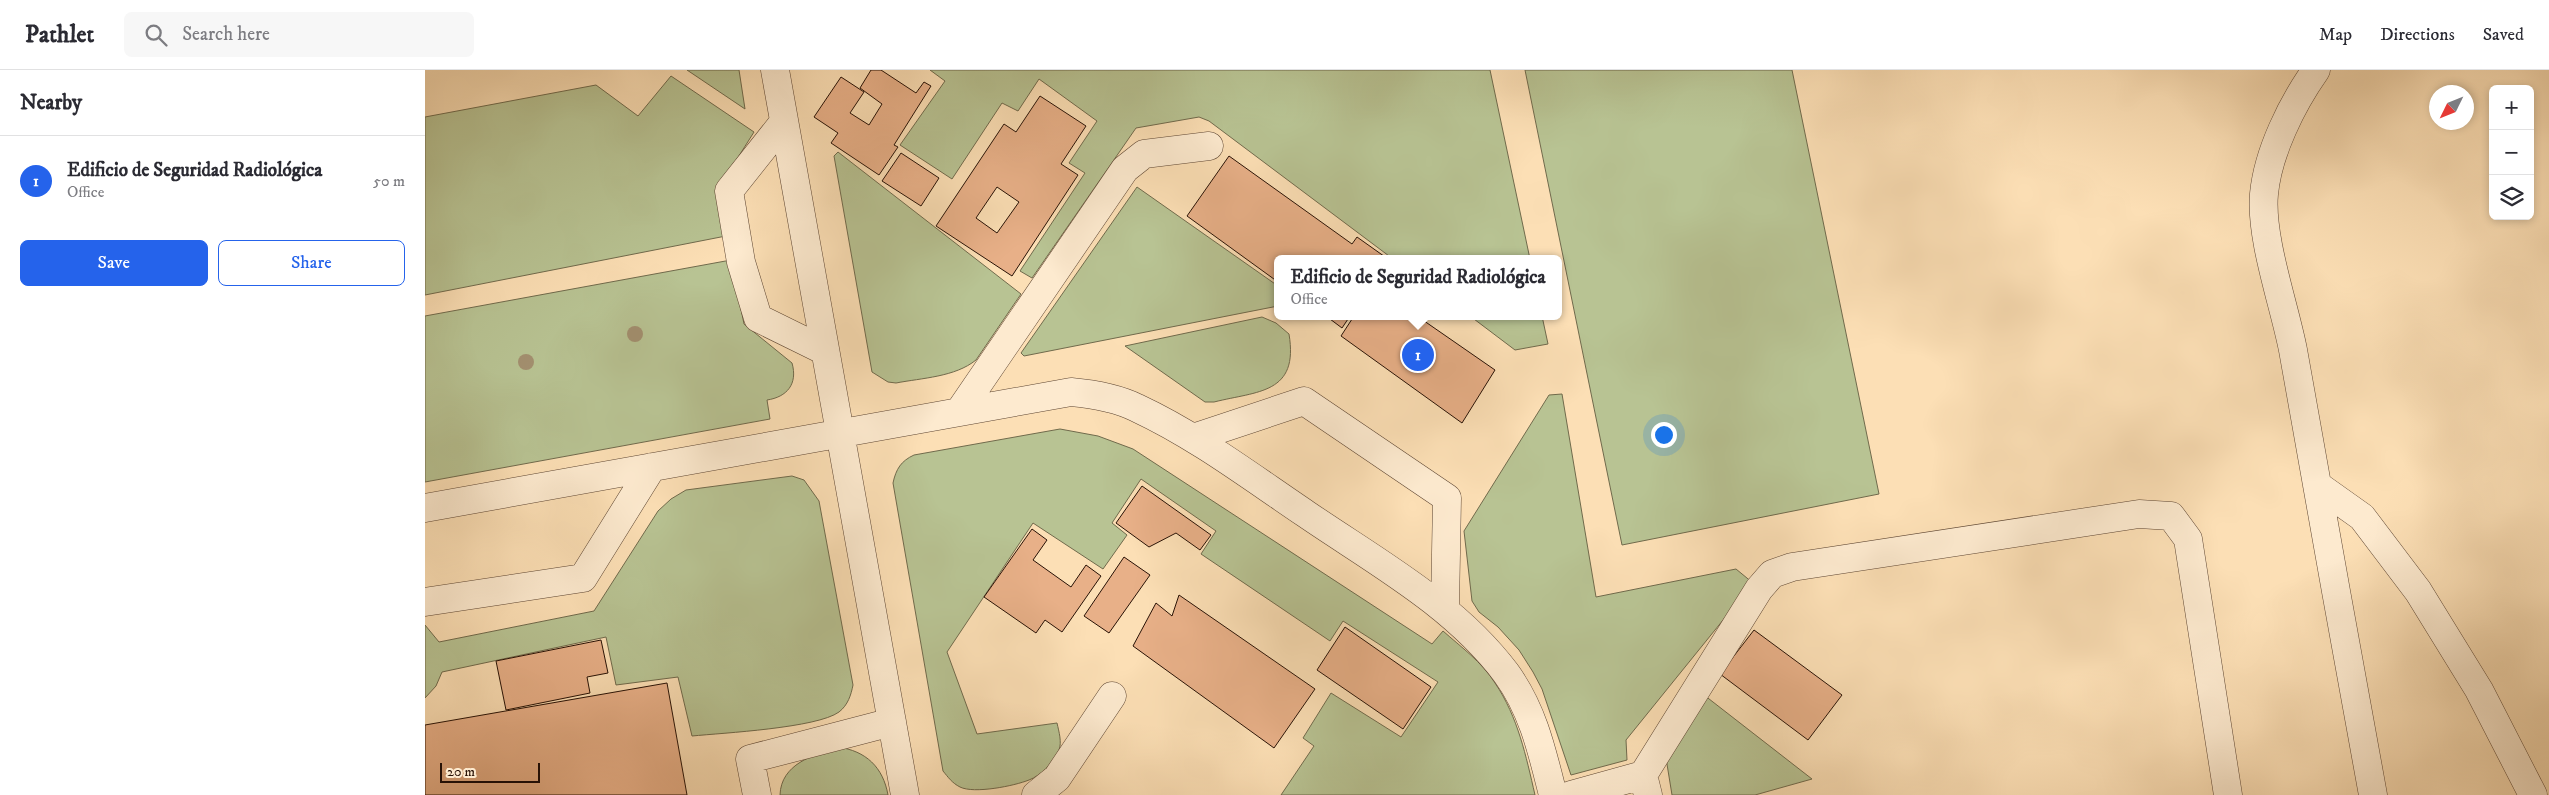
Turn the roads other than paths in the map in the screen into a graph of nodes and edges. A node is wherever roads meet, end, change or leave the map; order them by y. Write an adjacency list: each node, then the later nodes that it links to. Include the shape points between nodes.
1 (775, 70): 3 (lane)
2 (2316, 70): 10 (lane, via 2282,130 2264,194 2265,226 2292,346)
3 (783, 123): 5 (lane); 5 (lane, via 729,191 741,262 758,318)
4 (1209, 146): 6 (lane, via 1144,154 1125,169)
5 (825, 351): 7 (lane)
6 (959, 412): 7 (lane); 8 (lane, via 1071,392 1089,393 1136,407)
7 (839, 432): 9 (lane); 15 (lane)
8 (1193, 438): 13 (lane); 13 (lane, via 1304,402 1447,498)
9 (652, 467): 11 (lane); 12 (lane, via 583,578)
10 (2317, 485): 23 (lane); 24 (lane, via 2362,518 2418,591 2479,690)
11 (425, 508)
12 (425, 602)
13 (1445, 608): 20 (lane, via 1506,674 1529,710)
14 (1112, 696): 19 (lane, via 1057,778)
15 (891, 722): 17 (lane, via 750,759); 18 (lane)
16 (1645, 785): 21 (lane); 22 (lane, via 1759,589 1777,571 1848,557 2139,514 2171,516 2188,538)
17 (757, 795)
18 (905, 795)
19 (1036, 795)
20 (1553, 795)
21 (1571, 795)
22 (2228, 795)
23 (2373, 795)
24 (2533, 795)

